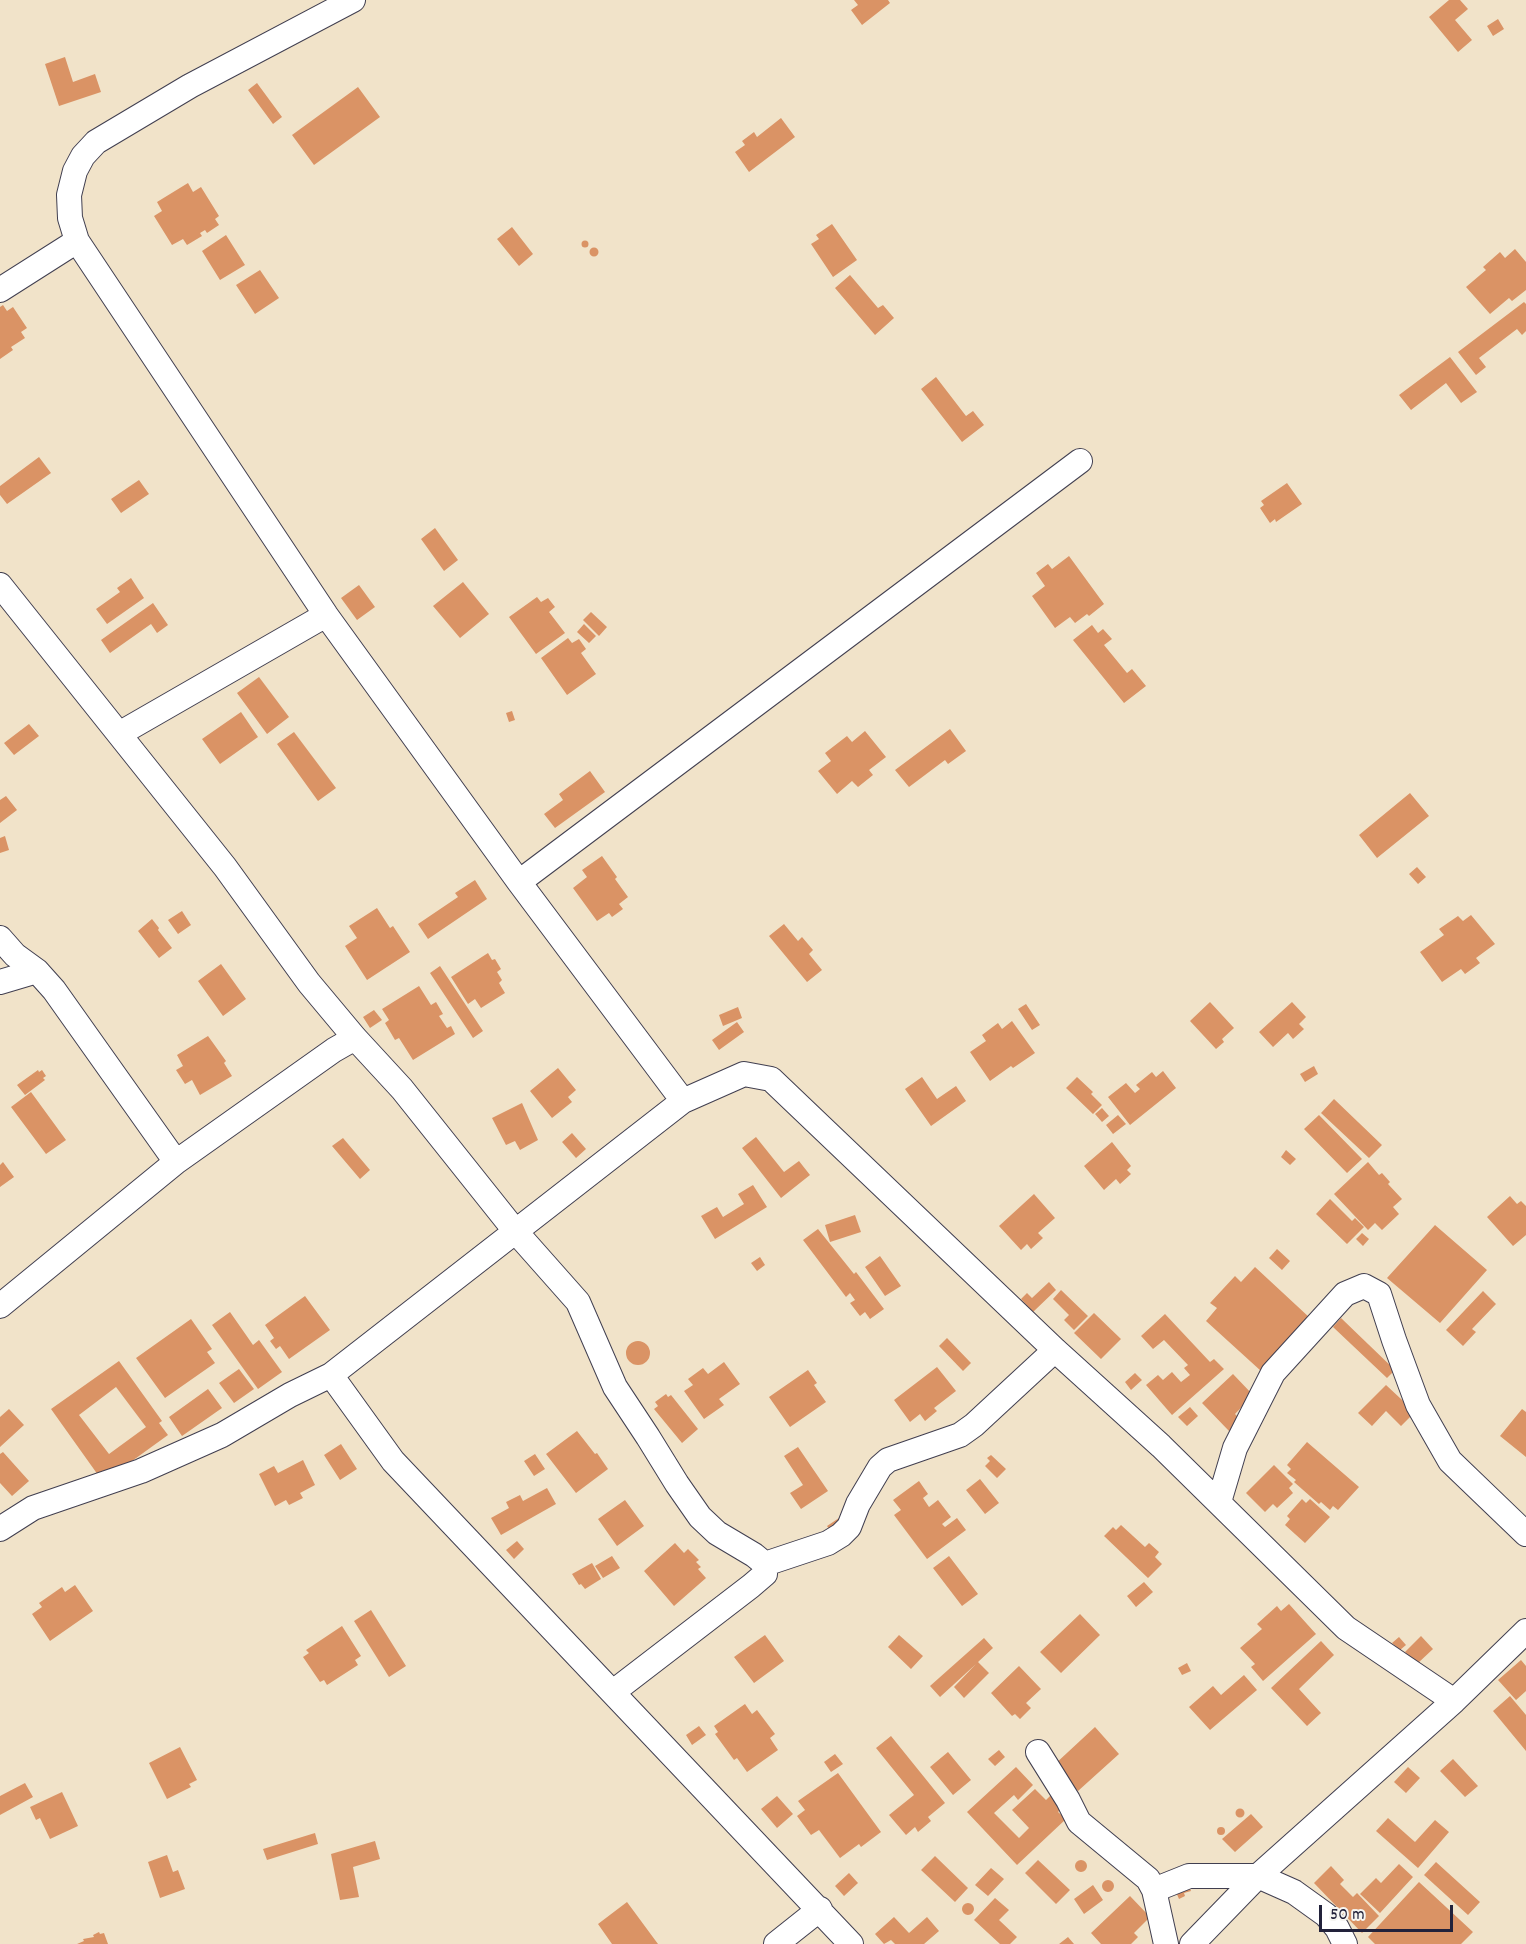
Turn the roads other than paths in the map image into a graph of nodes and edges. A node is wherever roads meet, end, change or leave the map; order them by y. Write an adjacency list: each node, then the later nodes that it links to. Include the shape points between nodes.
1 (353, 0): 2 (street, via 96,142 75,171 69,195)
2 (77, 241): 3 (street); 6 (street)
3 (0, 290)
4 (1080, 461): 8 (street)
5 (0, 585): 7 (street)
6 (326, 615): 7 (street); 8 (street)
7 (119, 734): 12 (street)
8 (519, 882): 13 (street)
9 (0, 938): 10 (street)
10 (37, 971): 11 (street); 14 (street)
11 (0, 982)
12 (355, 1038): 14 (street); 15 (street, via 402,1089)
13 (683, 1101): 15 (street); 17 (street, via 744,1074 771,1079)
14 (176, 1162): 16 (street)
15 (516, 1232): 18 (street); 22 (street, via 578,1302 615,1387 700,1517 717,1533)
16 (0, 1306)
17 (1055, 1350): 19 (street); 22 (street, via 960,1435 888,1460 880,1467 841,1535)
18 (331, 1375): 20 (street, via 222,1435 141,1471 33,1508); 24 (street, via 393,1461)
19 (1219, 1502): 21 (street, via 1235,1448 1273,1373 1345,1294 1364,1286 1379,1294 1418,1405 1450,1461); 25 (street, via 1346,1628)
20 (0, 1529)
21 (1526, 1534)
22 (765, 1564): 24 (street, via 765,1574 751,1586)
23 (1526, 1631): 25 (street)
24 (614, 1692): 29 (street)
25 (1454, 1701): 27 (street)
26 (1038, 1752): 28 (street, via 1079,1822 1148,1879)
27 (1258, 1876): 28 (street, via 1189,1876); 33 (street); 34 (street, via 1294,1892 1326,1915)
28 (1154, 1890): 32 (street)
29 (820, 1909): 30 (street); 31 (street)
30 (776, 1944)
31 (851, 1944)
32 (1166, 1944)
33 (1192, 1944)
34 (1345, 1944)

